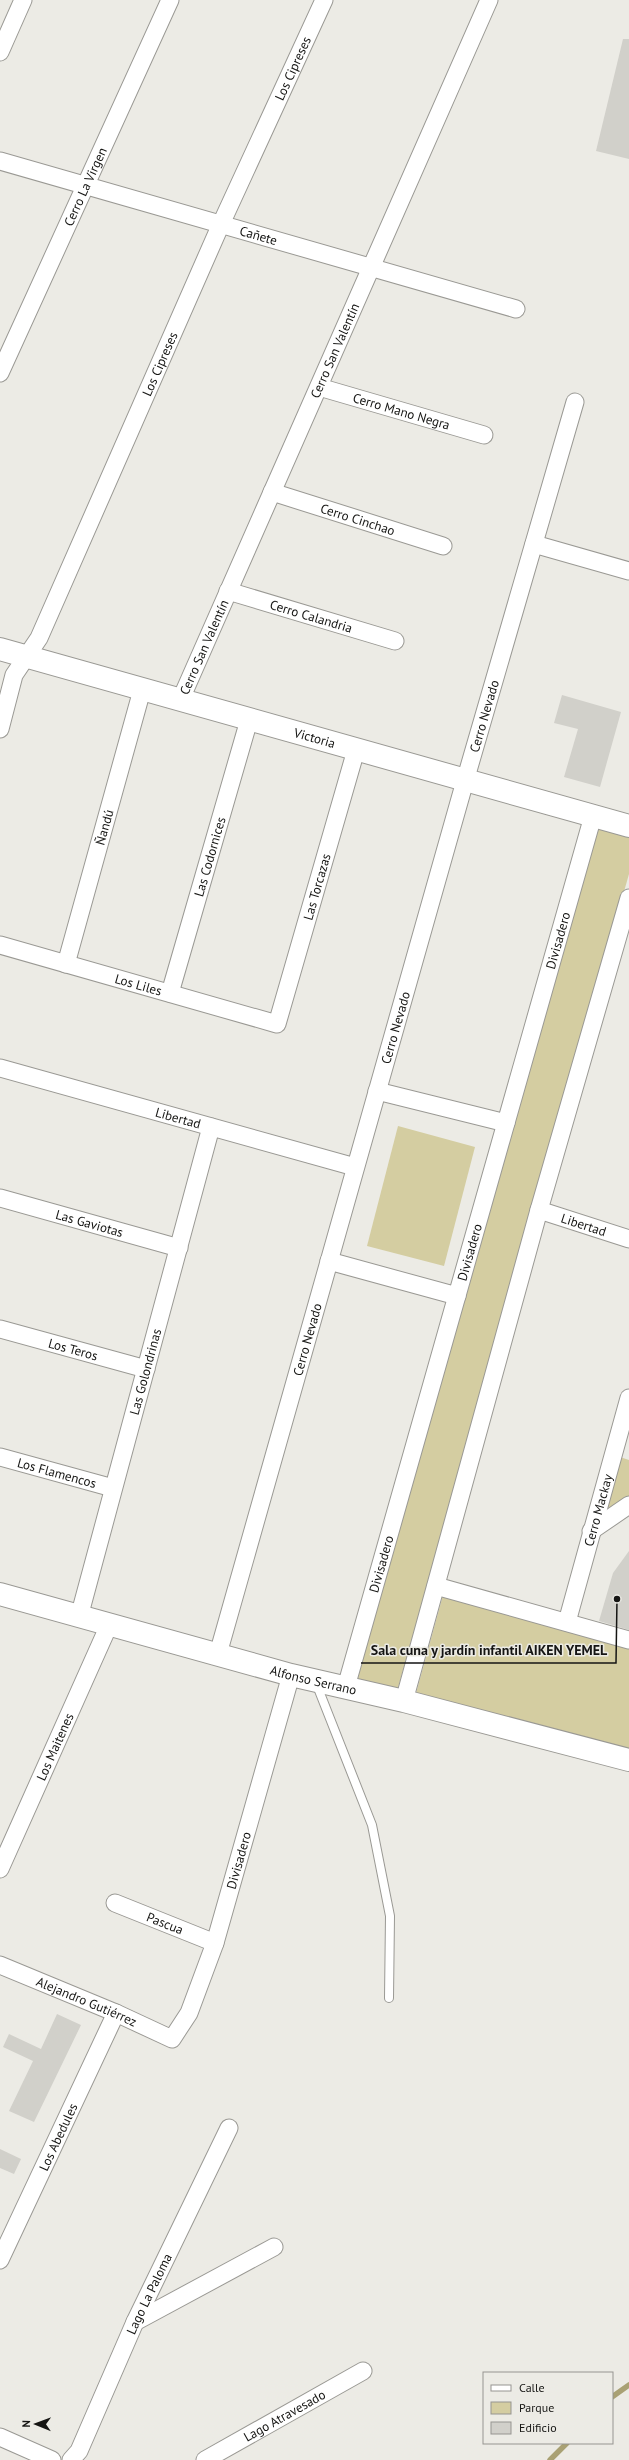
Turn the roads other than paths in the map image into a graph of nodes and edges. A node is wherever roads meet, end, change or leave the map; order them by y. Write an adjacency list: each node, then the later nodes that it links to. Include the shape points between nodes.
1 (23, 0): 5 (street)
2 (170, 0): 7 (street, Cerro La Virgen)
3 (324, 0): 8 (street, Los Cipreses)
4 (490, 0): 9 (street, Cerro San Valentín)
5 (0, 52)
6 (0, 160): 7 (street, Cañete)
7 (86, 185): 8 (street, Cañete); 11 (street, Cerro La Virgen)
8 (221, 224): 9 (street, Cañete); 22 (street, Los Cipreses, via 39,638)
9 (372, 267): 10 (street, Cañete); 12 (street, Cerro San Valentín)
10 (516, 309)
11 (0, 373)
12 (319, 387): 14 (street, Cerro Mano Negra); 15 (street, Cerro San Valentín)
13 (575, 402): 16 (street, Cerro Nevado)
14 (484, 435)
15 (272, 492): 17 (street, Cerro Cinchao); 19 (street, Cerro San Valentín)
16 (534, 544): 18 (street); 28 (street, Cerro Nevado)
17 (443, 546)
18 (629, 571)
19 (228, 591): 20 (street, Cerro Calandria); 24 (street, Cerro San Valentín)
20 (395, 641)
21 (0, 649): 22 (street, Victoria)
22 (25, 657): 23 (street, Victoria); 26 (street, Los Cipreses, via 14,675)
23 (142, 690): 24 (street, Victoria); 33 (street, Ñandú)
24 (180, 701): 25 (street, Victoria)
25 (249, 720): 27 (street, Victoria); 34 (street, Las Codornices)
26 (0, 729)
27 (356, 750): 28 (street, Victoria); 35 (street, Las Torcazas)
28 (464, 781): 29 (street, Victoria); 37 (street, Cerro Nevado)
29 (593, 816): 30 (street, Victoria); 38 (street, Divisadero)
30 (629, 826)
31 (629, 898): 42 (street)
32 (0, 945): 33 (street, Los Liles)
33 (66, 964): 34 (street, Los Liles)
34 (170, 993): 35 (street, Los Liles)
35 (277, 1024)
36 (0, 1068): 39 (street, Libertad)
37 (377, 1091): 38 (street); 40 (street, Cerro Nevado)
38 (506, 1123): 46 (street, Divisadero)
39 (211, 1127): 40 (street, Libertad); 44 (street, Las Golondrinas)
40 (355, 1167): 45 (street, Cerro Nevado)
41 (0, 1198): 44 (street, Las Gaviotas)
42 (539, 1210): 43 (street, Libertad); 54 (street)
43 (629, 1239)
44 (179, 1248): 48 (street, Las Golondrinas)
45 (329, 1261): 46 (street); 60 (street, Cerro Nevado)
46 (457, 1296): 63 (street, Divisadero)
47 (0, 1329): 48 (street, Los Teros)
48 (146, 1369): 51 (street, Las Golondrinas)
49 (629, 1398): 53 (street, Cerro Mackay)
50 (0, 1456): 51 (street, Los Flamencos)
51 (114, 1488): 56 (street, Las Golondrinas)
52 (629, 1505): 53 (street)
53 (591, 1531): 57 (street, Cerro Mackay)
54 (436, 1586): 57 (street); 64 (street)
55 (0, 1594): 56 (street, Alfonso Serrano)
56 (79, 1617): 58 (street, Alfonso Serrano)
57 (567, 1622): 59 (street)
58 (109, 1625): 60 (street, Alfonso Serrano); 66 (street, Los Maitenes)
59 (629, 1640)
60 (218, 1654): 61 (street, Alfonso Serrano)
61 (291, 1675): 62 (street, Alfonso Serrano); 68 (street, Divisadero)
62 (315, 1680): 63 (street, Alfonso Serrano); 70 (lane, via 372,1825 390,1916)
63 (346, 1687): 64 (street, Alfonso Serrano)
64 (404, 1701): 65 (street, Alfonso Serrano)
65 (629, 1760)
66 (0, 1869)
67 (115, 1903): 68 (street, Pascua)
68 (215, 1944): 72 (street, Divisadero, via 190,2013)
69 (0, 1965): 71 (street, Alejandro Gutiérrez)
70 (389, 1998)
71 (116, 2013): 72 (street, Alejandro Gutiérrez); 75 (street, Los Abedules)
72 (172, 2040)
73 (229, 2128): 76 (street, Lago La Paloma)
74 (274, 2247): 76 (street)
75 (0, 2260)
76 (135, 2322): 80 (street, Lago La Paloma, via 79,2451)
77 (363, 2371): 81 (street, Lago Atravesado)
78 (0, 2437): 79 (street)
79 (52, 2460)
80 (71, 2460)
81 (205, 2460)

